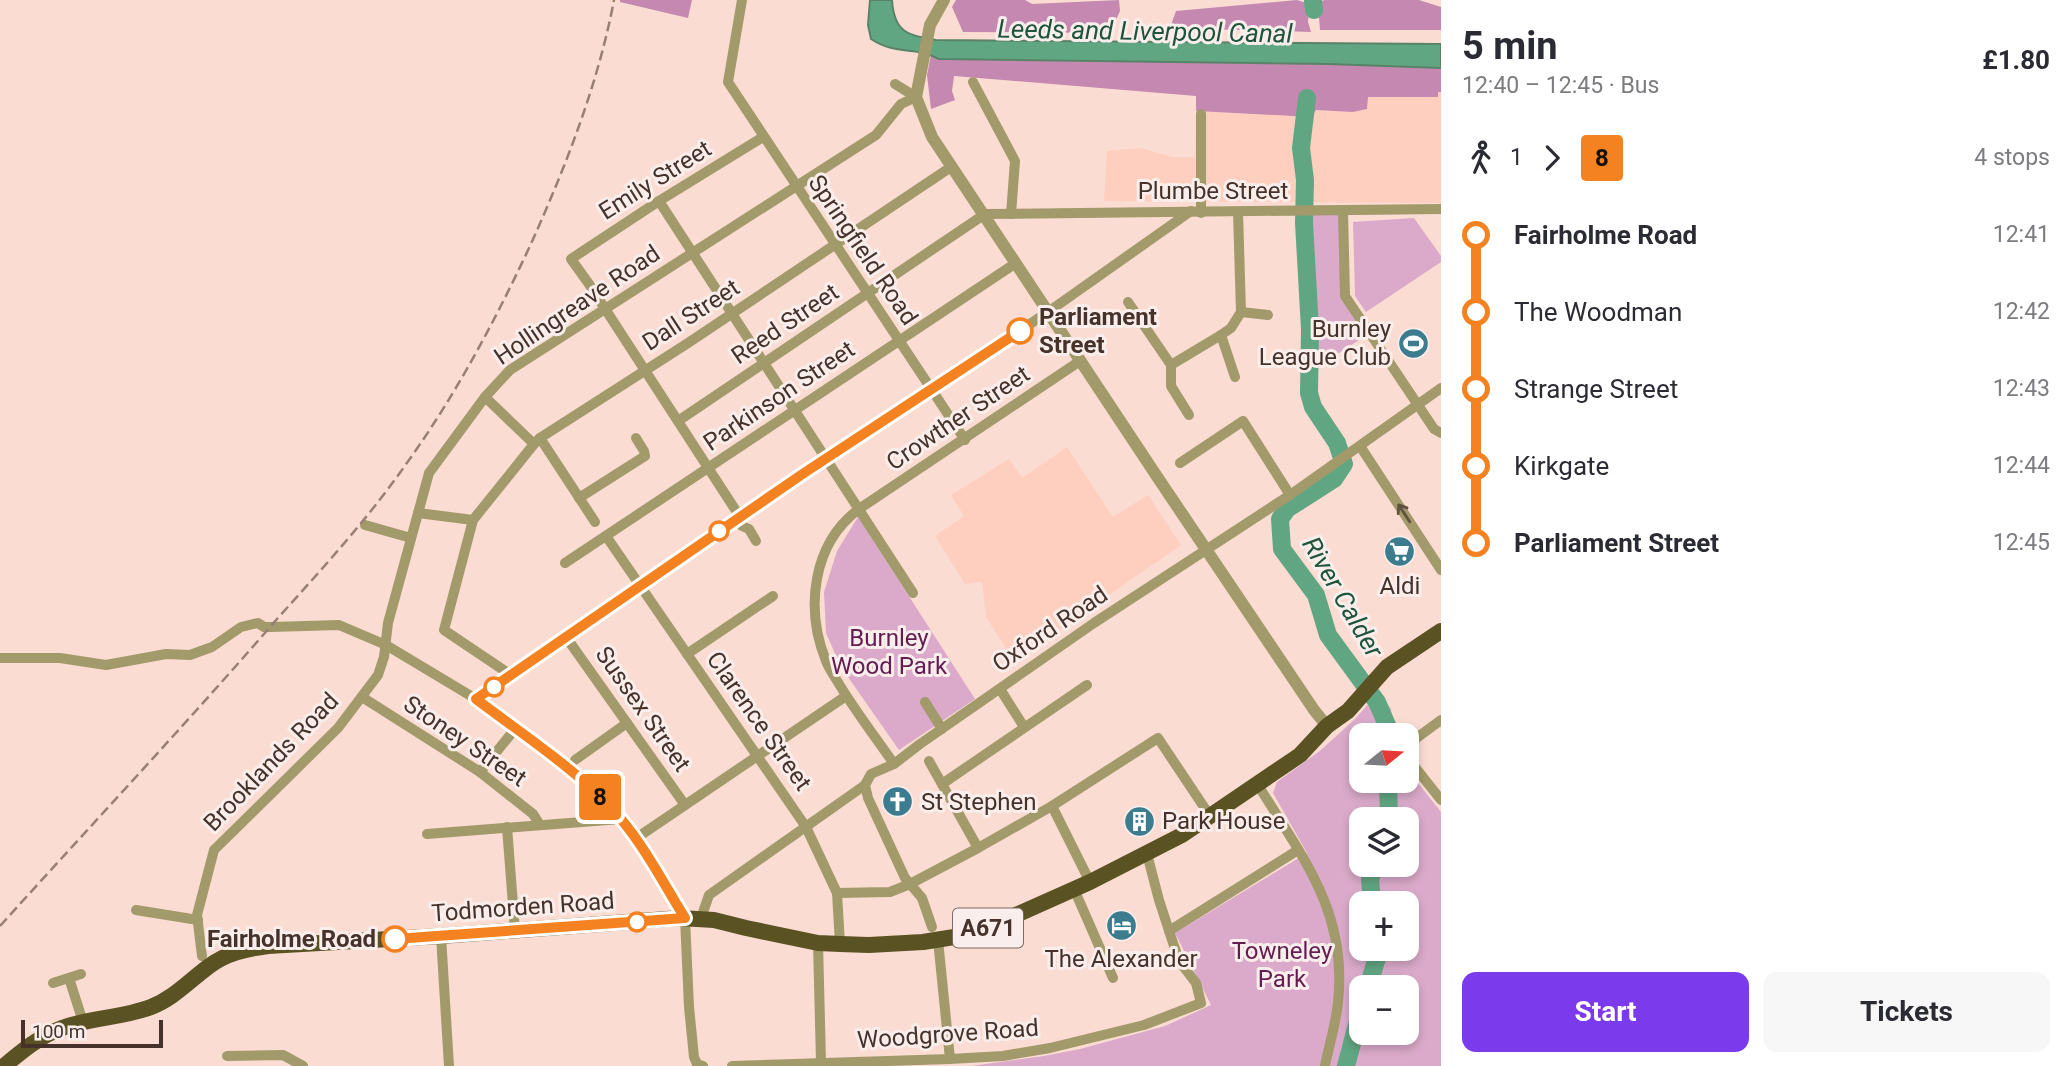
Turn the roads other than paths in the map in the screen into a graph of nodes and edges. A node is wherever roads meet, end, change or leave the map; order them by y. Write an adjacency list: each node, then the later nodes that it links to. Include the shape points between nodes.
1 (742, 0): 7 (street, Springfield Road, via 728,82)
2 (944, 0): 5 (street, via 930,25)
3 (973, 82): 16 (street, via 1015,161)
4 (895, 84): 5 (street)
5 (916, 97): 8 (street, via 932,137); 9 (street, Hollingreave Road, via 901,104 876,135)
6 (1201, 114): 13 (street)
7 (763, 137): 9 (street, Springfield Road); 10 (street, Emily Street)
8 (951, 167): 15 (street); 17 (street, Dall Street)
9 (796, 187): 17 (street, Springfield Road); 18 (street, Hollingreave Road)
10 (659, 201): 18 (street); 22 (street, Emily Street, via 571,259)
11 (1441, 209): 12 (street, Plumbe Street)
12 (1343, 211): 14 (street, Plumbe Street); 37 (street, via 1345,296)
13 (1196, 212): 14 (street, Plumbe Street); 16 (street, Plumbe Street); 23 (street)
14 (1238, 212): 24 (street)
15 (985, 214): 16 (street, Plumbe Street); 19 (street); 20 (street, Reed Street)
16 (1011, 214)
17 (835, 245): 20 (street, Springfield Road); 25 (street, Dall Street)
18 (693, 254): 22 (street, Hollingreave Road); 25 (street)
19 (1016, 263): 23 (street); 28 (street, Parkinson Street)
20 (867, 294): 28 (street, Springfield Road); 30 (street, Reed Street)
21 (1128, 302): 31 (street)
22 (606, 310): 32 (street); 36 (street, Hollingreave Road, via 510,370)
23 (1048, 312): 29 (street); 35 (street)
24 (1241, 312): 26 (street); 27 (street)
25 (732, 313): 30 (street); 32 (street, Dall Street)
26 (1268, 315)
27 (1221, 335): 31 (street); 33 (street)
28 (900, 342): 35 (street, Springfield Road); 38 (street, Parkinson Street)
29 (1080, 361): 43 (street, Crowther Street); 60 (street)
30 (764, 363): 38 (street); 40 (street, Reed Street)
31 (1171, 365): 39 (street, via 1171,386)
32 (645, 371): 40 (street); 44 (street, Dall Street)
33 (1235, 377)
34 (1441, 388): 37 (street, Oxford Road)
35 (931, 390): 43 (street, Springfield Road); 46 (street)
36 (485, 397): 44 (street); 52 (street, Hollingreave Road, via 429,473)
37 (1417, 404): 41 (street); 45 (street, Oxford Road)
38 (795, 411): 46 (street); 48 (street, Parkinson Street)
39 (1189, 415)
40 (678, 421): 48 (street)
41 (1441, 433)
42 (636, 438): 50 (street, via 645,456)
43 (965, 440): 51 (street, Crowther Street)
44 (537, 441): 50 (street); 54 (street, Dall Street)
45 (1356, 448): 49 (street, Oxford Road); 62 (street, one-way to 45)
46 (826, 459): 51 (street); 53 (street)
47 (1180, 463): 49 (street, via 1243,421)
48 (708, 468): 53 (street); 57 (street, Parkinson Street)
49 (1290, 495): 60 (street, Oxford Road)
50 (579, 498): 55 (street)
51 (859, 509): 64 (street); 74 (street, Crowther Street, via 846,519 825,550 814,597 826,662)
52 (418, 513): 54 (street); 58 (street, Hollingreave Road)
53 (738, 518): 59 (street); 63 (street)
54 (473, 520): 71 (street, via 444,631)
55 (594, 522)
56 (365, 525): 58 (street)
57 (606, 536): 61 (street, Parkinson Street); 63 (street, Clarence Street)
58 (411, 538): 68 (street, Hollingreave Road)
59 (756, 541)
60 (1206, 551): 73 (street, Oxford Road); 80 (street)
61 (565, 564)
62 (1441, 570)
63 (640, 586): 67 (street); 69 (street, Clarence Street)
64 (913, 593)
65 (773, 596): 69 (street)
66 (1441, 631): 80 (highway, Todmorden Road / A671, via 1387,667 1348,711)
67 (566, 637): 71 (street); 79 (street, Sussex Street)
68 (386, 645): 70 (street, via 340,625 271,627 258,623 190,655 166,654 106,665 60,658); 75 (street, Brooklands Road, via 378,675); 76 (street)
69 (687, 654): 85 (street, Clarence Street)
70 (0, 658)
71 (511, 675): 76 (street)
72 (1087, 685): 81 (street)
73 (1000, 689): 81 (street); 83 (street, Oxford Road)
74 (846, 696): 85 (street); 88 (street, Crowther Street)
75 (362, 697): 90 (street, Stoney Street); 113 (street, Brooklands Road, via 322,744 214,850)
76 (476, 699): 82 (street)
77 (925, 702): 83 (street)
78 (1441, 720): 84 (street)
79 (627, 723): 86 (street); 95 (street, Sussex Street)
80 (1327, 726): 93 (highway, Todmorden Road / A671, via 1300,755)
81 (1024, 727): 91 (street)
82 (515, 729): 90 (street); 98 (street, via 597,793)
83 (942, 729): 88 (street, Oxford Road)
84 (1419, 736)
85 (757, 756): 95 (street); 101 (street, Clarence Street)
86 (575, 760)
87 (929, 761): 91 (street)
88 (894, 764): 92 (street, Oxford Road, via 871,774)
89 (1419, 771): 94 (street)
90 (480, 772): 99 (street, Stoney Street, via 533,814)
91 (942, 784): 104 (street)
92 (864, 785): 101 (street, Oxford Road); 108 (street)
93 (1258, 785): 97 (highway, Todmorden Road / A671); 105 (street)
94 (1440, 796)
95 (685, 804): 103 (street)
96 (1052, 806): 97 (street, via 1158,738); 104 (street); 107 (street)
97 (1210, 816): 106 (highway, Todmorden Road / A671)
98 (621, 819): 99 (street); 103 (street)
99 (540, 825): 100 (street)
100 (507, 827): 102 (street); 114 (street)
101 (806, 827): 110 (street, Clarence Street); 112 (street, Oxford Road, via 709,895)
102 (427, 834)
103 (635, 839): 112 (street)
104 (978, 848): 108 (street)
105 (1298, 850): 115 (street); 134 (street, via 1327,903 1336,937 1338,1003)
106 (1147, 854): 107 (highway, Todmorden Road / A671); 115 (street)
107 (1090, 882): 109 (highway, Todmorden Road / A671)
108 (910, 884): 110 (street, via 890,892); 116 (street, via 922,898)
109 (1074, 889): 116 (highway, Todmorden Road / A671, via 973,934); 123 (street)
110 (837, 893): 119 (street, Clarence Street)
111 (136, 910): 113 (street)
112 (693, 918): 114 (highway, Todmorden Road / A671); 118 (highway, Todmorden Road / A671); 132 (street, via 689,1007 694,1057)
113 (198, 919): 120 (street, Brooklands Road)
114 (516, 931): 117 (highway, Todmorden Road / A671)
115 (1169, 931): 127 (street, Woodgrove Road, via 1180,962 1196,983 1201,1003 1144,1025 1050,1048)
116 (935, 933): 119 (highway, Todmorden Road / A671, via 869,945); 127 (street)
117 (441, 936): 125 (highway, Todmorden Road / A671, via 242,950 208,967 172,997 137,1012); 131 (street)
118 (818, 943): 119 (highway, Todmorden Road / A671); 128 (street)
119 (840, 944)
120 (202, 956)
121 (80, 974): 122 (street)
122 (69, 978): 124 (street); 125 (street)
123 (1112, 978)
124 (53, 983)
125 (83, 1022): 129 (highway, Todmorden Road / A671, via 46,1035)
126 (227, 1056): 130 (street, via 283,1055)
127 (950, 1059): 128 (street, Woodgrove Road)
128 (821, 1062): 133 (street, Woodgrove Road)
129 (4, 1066)
130 (303, 1066)
131 (449, 1066)
132 (703, 1066)
133 (732, 1066)
134 (1325, 1066)

